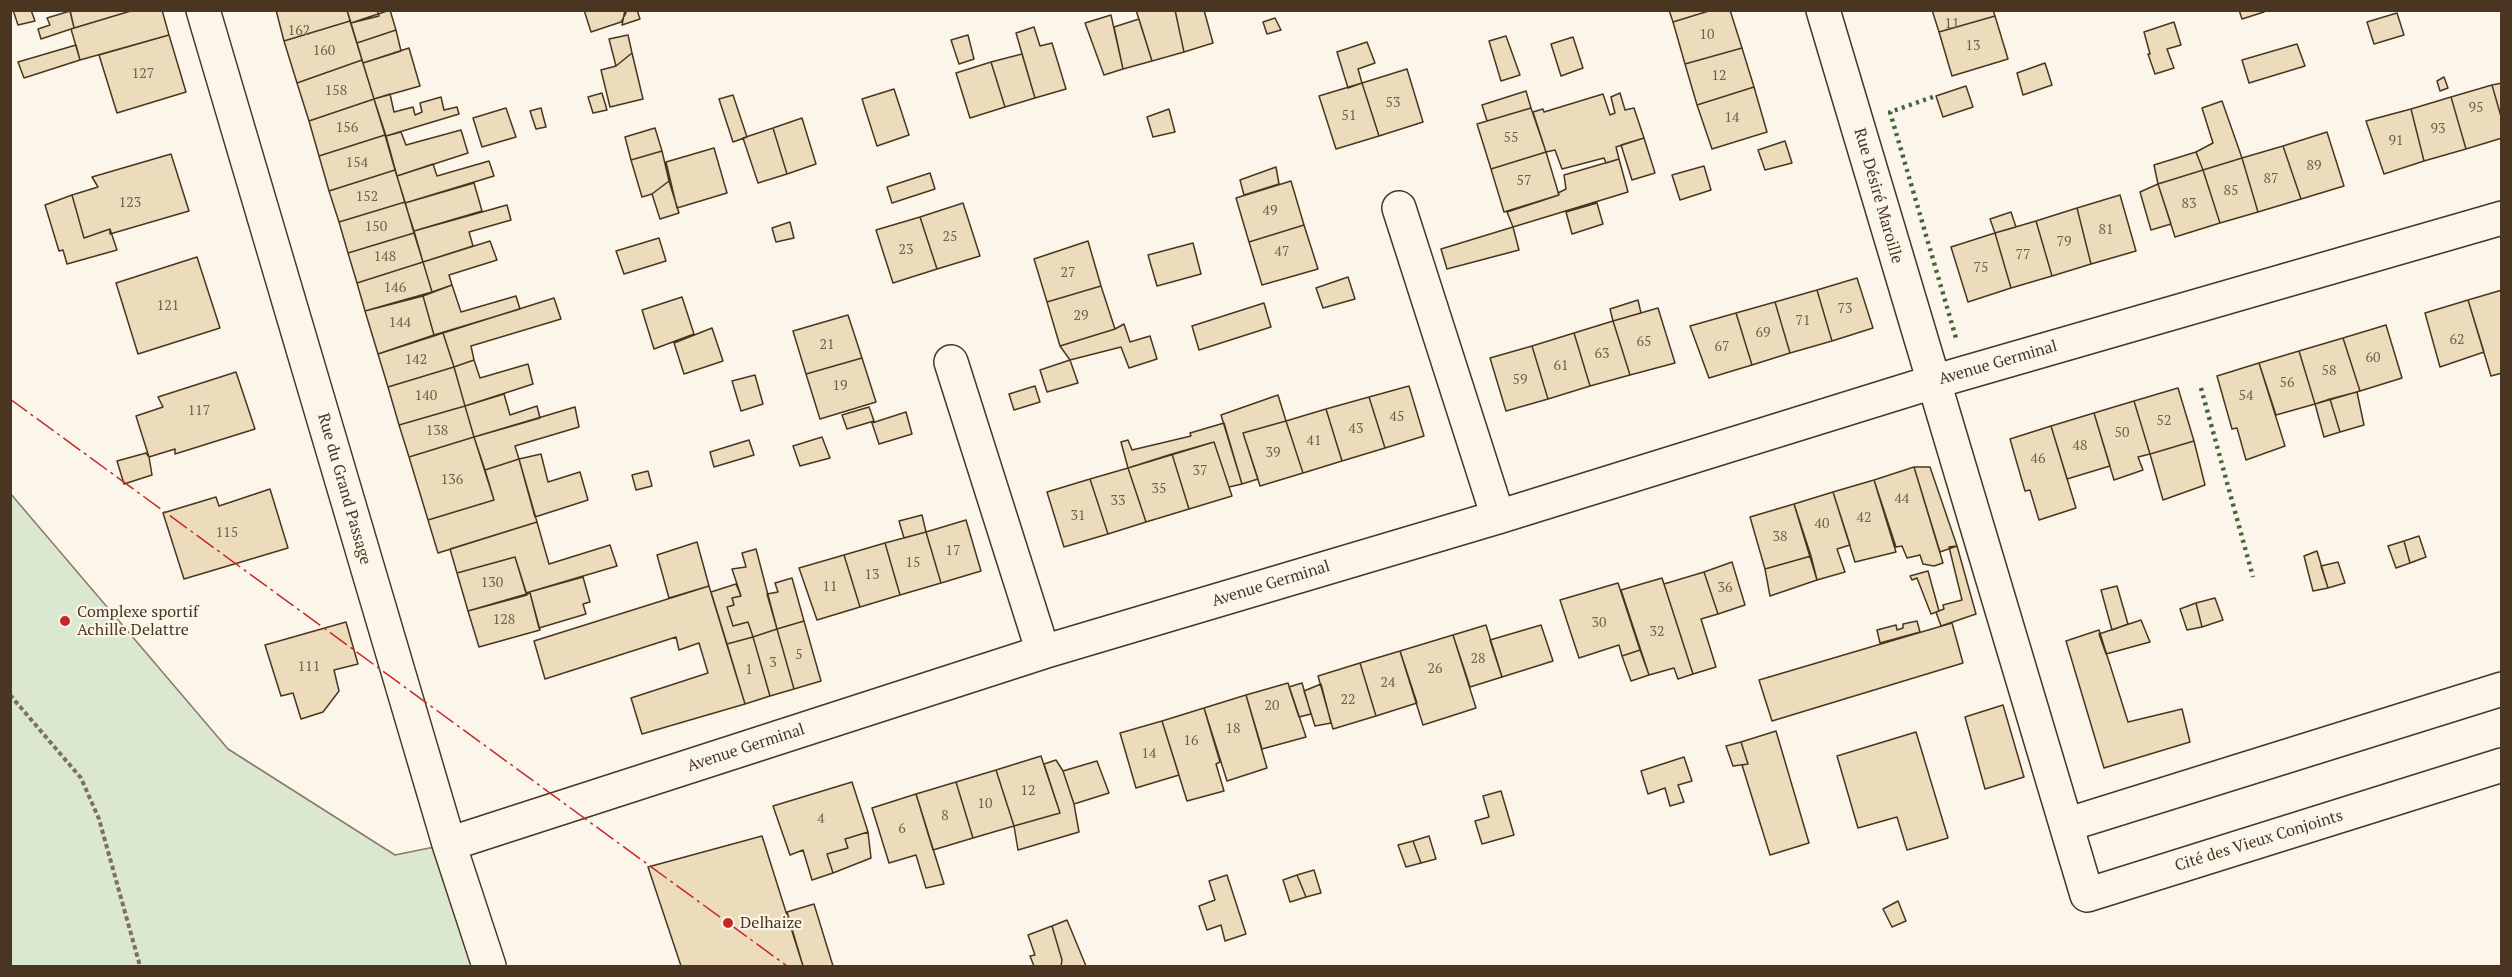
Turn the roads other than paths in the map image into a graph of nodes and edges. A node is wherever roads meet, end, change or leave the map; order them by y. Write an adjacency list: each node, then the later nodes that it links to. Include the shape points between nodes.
1 (203, 10): 12 (street, Rue du Grand Passage)
2 (1823, 10): 6 (street, Rue Désiré Maroille)
3 (1399, 208): 7 (street)
4 (2502, 218): 6 (street, Avenue Germinal)
5 (951, 362): 8 (street)
6 (1933, 382): 7 (street, Avenue Germinal); 11 (street, Cité des Vieux Conjoints)
7 (1498, 517): 8 (street, Avenue Germinal)
8 (1043, 652): 12 (street, Avenue Germinal)
9 (2502, 689): 11 (street)
10 (2502, 765): 11 (street, Cité des Vieux Conjoints, via 2087,895)
11 (2066, 825)
12 (449, 844): 13 (street, Rue du Grand Passage)
13 (489, 966)

